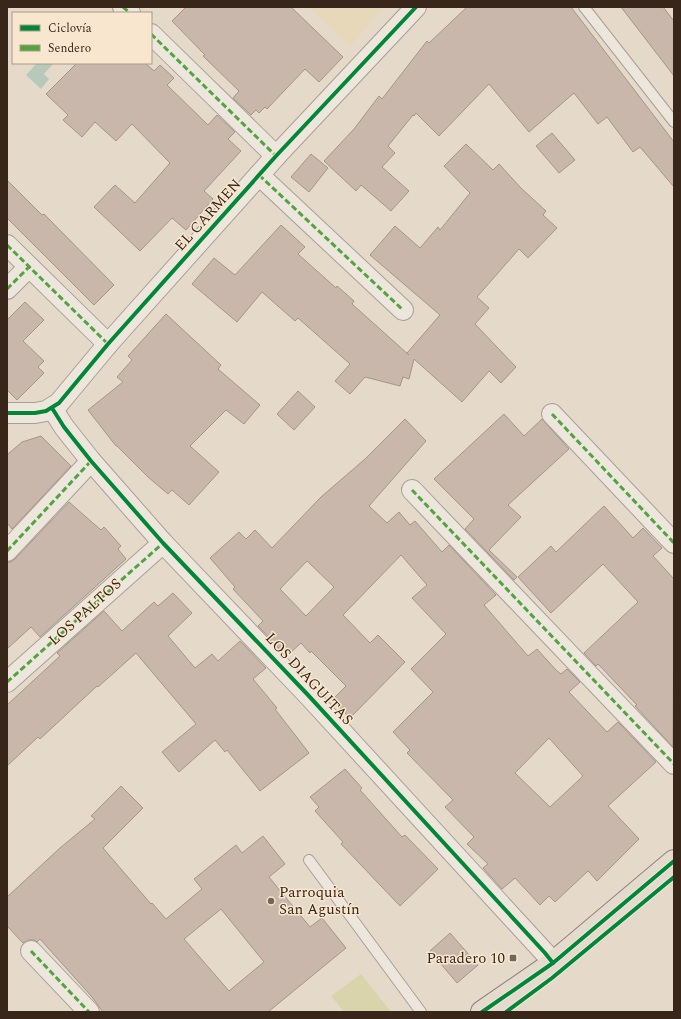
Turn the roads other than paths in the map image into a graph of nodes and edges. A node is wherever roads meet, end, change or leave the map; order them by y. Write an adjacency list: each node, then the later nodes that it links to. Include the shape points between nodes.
1 (416, 7): 5 (street, EL CARMEN)
2 (584, 7): 4 (lane)
3 (152, 35): 5 (street)
4 (674, 122)
5 (276, 156): 6 (street, EL CARMEN)
6 (259, 175): 10 (street); 11 (street, EL CARMEN)
7 (7, 245): 8 (street)
8 (30, 267): 9 (street); 11 (street)
9 (7, 289)
10 (403, 310)
11 (108, 344): 12 (street, EL CARMEN)
12 (52, 408): 13 (street, EL CARMEN, via 35,413); 15 (street, LOS DIAGUITAS)
13 (7, 413)
14 (552, 414): 18 (street)
15 (91, 461): 17 (street, LOS DIAGUITAS); 19 (street)
16 (412, 490): 21 (street)
17 (163, 543): 20 (street, LOS PALTOS); 25 (street, LOS DIAGUITAS, via 308,695)
18 (674, 543)
19 (7, 551)
20 (7, 682)
21 (674, 764)
22 (309, 860): 27 (lane)
23 (674, 861): 25 (main road)
24 (30, 951): 26 (street)
25 (553, 963): 28 (main road)
26 (89, 1012)
27 (421, 1012)
28 (482, 1012)

